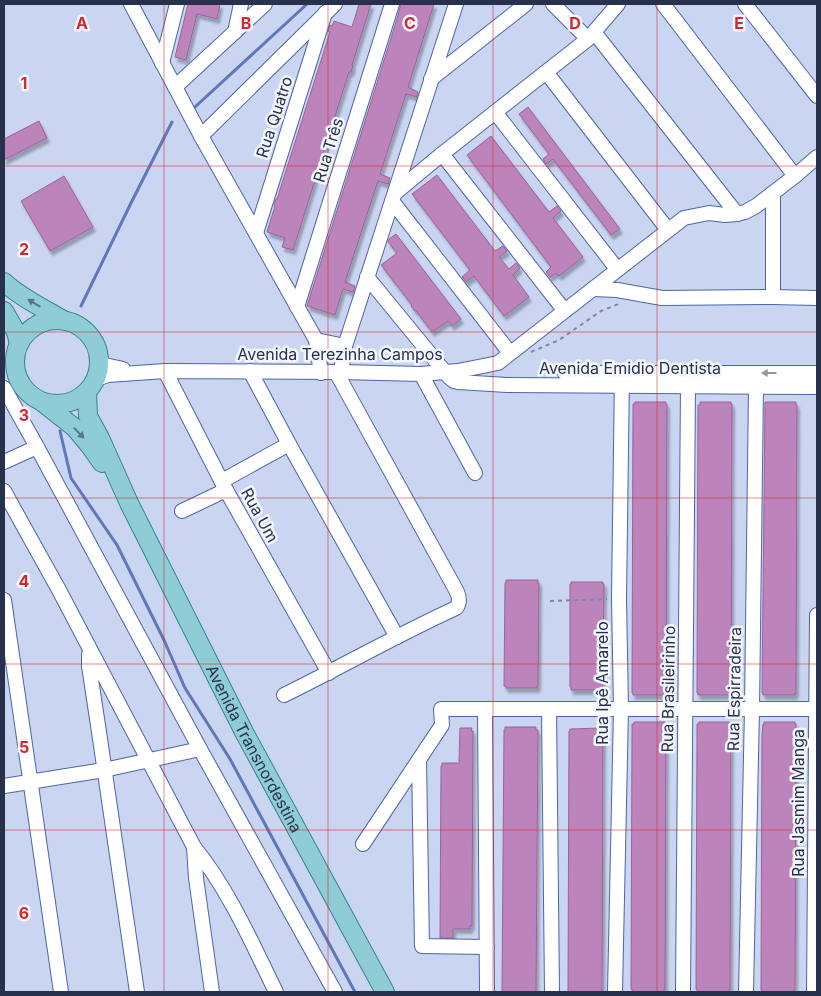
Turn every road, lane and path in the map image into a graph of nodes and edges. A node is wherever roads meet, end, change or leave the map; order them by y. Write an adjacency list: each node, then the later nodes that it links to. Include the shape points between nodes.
1 (131, 4): 15 (street)
2 (176, 4): 15 (street)
3 (241, 4): 13 (street)
4 (265, 4): 13 (street)
5 (392, 4): 37 (street, Rua Três)
6 (456, 4): 17 (street)
7 (526, 4): 17 (street)
8 (553, 4): 14 (street)
9 (618, 4): 14 (street)
10 (664, 4): 24 (street)
11 (745, 4): 19 (street)
12 (330, 8): 21 (street); 29 (street, Rua Quatro)
13 (235, 32): 18 (street)
14 (591, 36): 16 (street); 27 (street)
15 (162, 64): 18 (street)
16 (546, 72): 20 (street); 28 (street)
17 (432, 78): 26 (street)
18 (175, 87): 21 (street)
19 (817, 96)
20 (495, 112): 22 (street); 30 (street)
21 (201, 136): 29 (street)
22 (442, 154): 26 (street); 38 (street)
23 (817, 157): 24 (street)
24 (796, 176): 25 (street)
25 (772, 193): 27 (street, via 756,206); 34 (street)
26 (393, 197): 31 (street); 44 (street)
27 (737, 214): 28 (street, Avenida Terezinha Campos, via 709,213 684,218)
28 (668, 230): 30 (street, Avenida Terezinha Campos)
29 (256, 232): 37 (street)
30 (617, 269): 33 (street, Avenida Terezinha Campos)
31 (367, 277): 42 (street); 52 (street)
32 (4, 282): 40 (main road, one-way to 32)
33 (593, 289): 34 (street, via 662,298); 38 (street, Avenida Terezinha Campos)
34 (773, 297): 35 (street)
35 (817, 298)
36 (623, 302): 45 (path, via 601,311 559,340)
37 (297, 306): 41 (street)
38 (564, 310): 44 (street, Avenida Terezinha Campos)
39 (4, 311): 43 (main road, via 16,332)
40 (66, 321): 43 (main road, via 36,325); 46 (main road, via 87,333)
41 (316, 340): 42 (street); 53 (street)
42 (345, 346): 51 (street)
43 (13, 352): 65 (main road, via 16,373)
44 (510, 353): 47 (street, Avenida Terezinha Campos)
45 (528, 354)
46 (99, 359): 49 (street, via 108,366); 59 (main road)
47 (498, 363): 52 (street, Avenida Terezinha Campos); 60 (street)
48 (165, 371): 49 (street, Avenida Terezinha Campos); 50 (street, Avenida Terezinha Campos); 71 (street, Rua Um)
49 (151, 372): 59 (street, via 108,375)
50 (250, 372): 53 (street, Avenida Terezinha Campos); 67 (street)
51 (338, 372): 53 (street, Avenida Terezinha Campos); 55 (street, Avenida Terezinha Campos); 79 (street, via 459,596 456,608)
52 (446, 372): 55 (street, Avenida Terezinha Campos); 60 (street, Avenida Emidio Dentista, via 458,382)
53 (320, 373)
54 (817, 373): 58 (street, Avenida Emidio Dentista, one-way to 58)
55 (421, 374): 70 (street)
56 (565, 374): 58 (street, Avenida Emidio Dentista)
57 (4, 375): 65 (main road)
58 (622, 380): 60 (street, Avenida Emidio Dentista); 61 (street, Avenida Emidio Dentista); 75 (street, Rua Ipê Amarelo)
59 (91, 385): 66 (main road, via 83,396 73,402 52,405); 73 (main road, Avenida Transnordestina, via 88,416)
60 (507, 386)
61 (688, 386): 62 (street, Avenida Emidio Dentista); 86 (street, Rua Brasileirinho)
62 (756, 387): 63 (street, Avenida Emidio Dentista); 87 (street, Rua Espirradeira)
63 (817, 387)
64 (4, 388): 68 (street)
65 (23, 389): 66 (main road)
66 (41, 402): 73 (main road, Avenida Transnordestina, one-way to 73, via 83,437)
67 (289, 444): 71 (street); 79 (street)
68 (37, 447): 69 (street); 89 (street)
69 (4, 462)
70 (475, 473)
71 (224, 486): 74 (street); 81 (street, Rua Um)
72 (4, 491): 80 (street)
73 (129, 503): 103 (main road, Avenida Transnordestina, via 244,732)
74 (182, 511)
75 (619, 599): 77 (path); 85 (street, Rua Ipê Amarelo)
76 (4, 600): 93 (street)
77 (550, 601)
78 (817, 615): 88 (street, Rua Jasmim Manga)
79 (397, 637): 81 (street)
80 (88, 647): 91 (street); 92 (street)
81 (329, 673): 82 (street)
82 (284, 696)
83 (485, 709): 84 (street); 90 (street, via 441,709 442,724); 97 (street)
84 (549, 709): 85 (street); 105 (street)
85 (620, 709): 86 (street); 106 (street, Rua Ipê Amarelo)
86 (686, 709): 87 (street); 107 (street, Rua Brasileirinho)
87 (752, 709): 88 (street); 108 (street, Rua Espirradeira)
88 (817, 709): 109 (street, Rua Jasmim Manga)
89 (200, 749): 91 (street); 102 (street)
90 (420, 760): 95 (street); 97 (street, via 422,946)
91 (149, 761): 92 (street); 96 (street)
92 (104, 770): 93 (street); 99 (street)
93 (31, 782): 94 (street); 98 (street)
94 (4, 786)
95 (363, 844)
96 (194, 847): 100 (street); 101 (street, via 240,919)
97 (487, 947): 104 (street)
98 (61, 992)
99 (137, 992)
100 (212, 992)
101 (276, 992)
102 (336, 992)
103 (385, 992)
104 (487, 992)
105 (552, 992)
106 (615, 992)
107 (683, 992)
108 (746, 992)
109 (814, 992)

